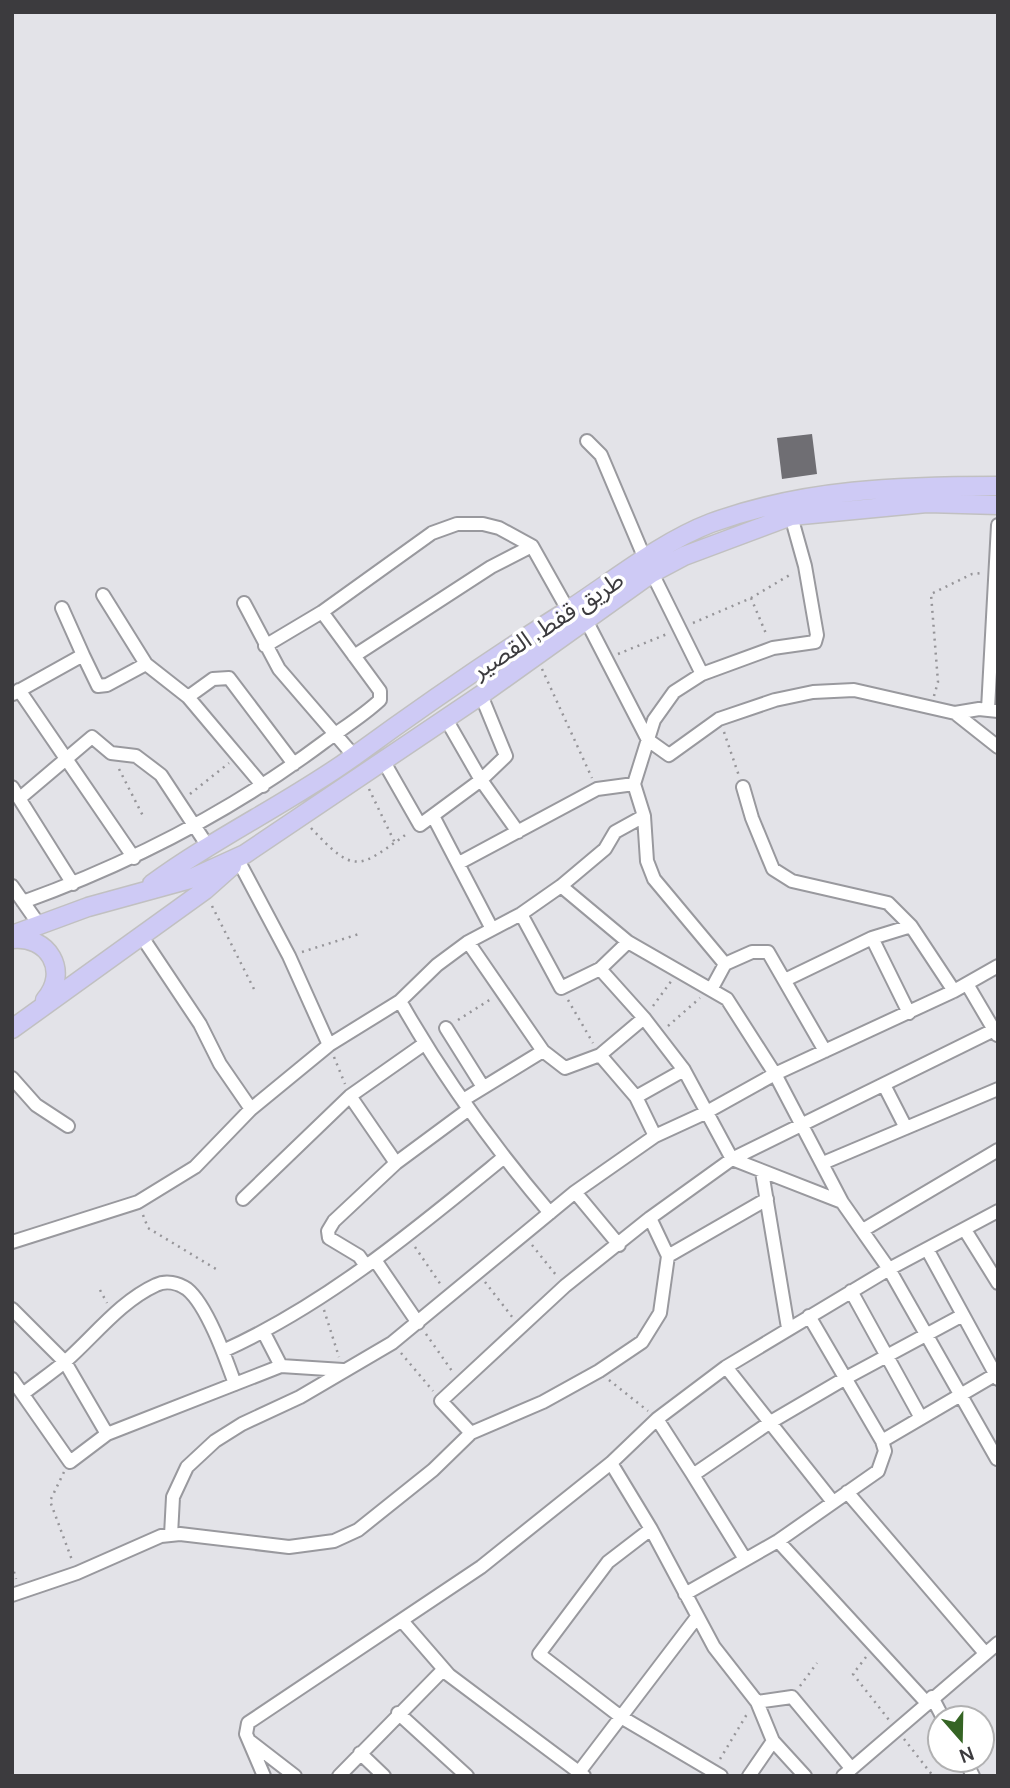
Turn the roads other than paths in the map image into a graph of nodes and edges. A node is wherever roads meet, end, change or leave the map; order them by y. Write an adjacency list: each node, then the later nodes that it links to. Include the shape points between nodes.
1 (587, 441): 7 (street, via 601,455)
2 (998, 486): 7 (main road, طريق قفط, القصير, via 890,487 789,500 708,524)
3 (998, 505): 4 (main road, طريق قفط, القصير, via 927,503)
4 (791, 516): 7 (main road, طريق قفط, القصير); 19 (street, via 805,566 815,642 773,648)
5 (998, 525): 13 (street)
6 (533, 546): 11 (street); 12 (street, via 499,528 457,524 432,533); 17 (street, via 491,567)
7 (649, 566): 11 (main road, طريق قفط, القصير); 14 (main road, طريق قفط, القصير); 19 (street)
8 (103, 595): 18 (street)
9 (244, 603): 15 (street)
10 (62, 608): 16 (street)
11 (568, 611): 29 (main road, طريق قفط, القصير)
12 (322, 612): 15 (street); 17 (street)
13 (996, 614): 23 (street)
14 (586, 620): 21 (main road, طريق قفط, القصير); 27 (street)
15 (265, 646): 26 (street)
16 (83, 655): 18 (street, via 98,686); 20 (street)
17 (354, 656): 26 (street, via 382,696)
18 (146, 664): 22 (street)
19 (702, 674): 27 (street, via 664,704)
20 (16, 692): 30 (street)
21 (481, 695): 25 (main road, طريق قفط, القصير); 33 (street, via 506,756)
22 (188, 697): 32 (street, via 213,679 229,678); 35 (street)
23 (993, 710): 24 (street)
24 (955, 713): 27 (street, via 834,689 775,700 719,719 671,755); 28 (street)
25 (446, 719): 31 (main road, طريق قفط, القصير); 33 (street)
26 (335, 734): 29 (street); 32 (street)
27 (648, 740): 34 (street)
28 (998, 747)
29 (354, 756): 42 (main road, طريق قفط, القصير)
30 (68, 758): 37 (street); 40 (street, via 92,737 111,753 136,757 150,766); 44 (street)
31 (384, 762): 38 (street, via 420,825); 43 (main road, طريق قفط, القصير)
32 (294, 764): 35 (street)
33 (481, 780): 38 (street); 41 (street)
34 (634, 783): 39 (street); 41 (street, via 597,789)
35 (263, 786): 40 (street)
36 (743, 787): 53 (street, via 751,818 779,876 877,898 898,910)
37 (15, 793): 46 (street)
38 (433, 816): 45 (street)
39 (644, 816): 48 (street, via 615,832 606,849); 60 (street, via 647,861 654,880)
40 (195, 825): 42 (street); 44 (street)
41 (518, 832): 45 (street)
42 (209, 848): 49 (main road, طريق قفط, القصير)
43 (242, 857): 49 (main road, طريق قفط, القصير, via 190,879); 56 (main road, طريق قفط, القصير); 75 (street)
44 (134, 858): 46 (street)
45 (459, 863): 54 (street)
46 (73, 884): 50 (street)
47 (12, 886): 50 (street)
48 (561, 887): 51 (street); 59 (street)
49 (144, 890): 52 (main road, طريق قفط, القصير)
50 (23, 902): 52 (street)
51 (521, 915): 54 (street); 62 (street, via 561,988)
52 (40, 926): 55 (main road, طريق قفط, القصير)
53 (911, 926): 57 (street); 66 (street)
54 (492, 929): 58 (street)
55 (12, 937): 69 (main road, via 31,939 45,947 55,961 57,976 51,992)
56 (142, 937): 69 (main road, طريق قفط, القصير); 88 (street)
57 (872, 938): 63 (street); 68 (street)
58 (468, 942): 67 (street); 76 (street)
59 (628, 942): 62 (street); 65 (street)
60 (725, 964): 63 (street, via 752,952 768,952); 65 (street)
61 (998, 965): 64 (street)
62 (600, 969): 70 (street)
63 (785, 980): 77 (street)
64 (967, 984): 66 (street); 73 (street)
65 (712, 988): 80 (street, via 737,1012)
66 (954, 991): 68 (street)
67 (400, 1002): 74 (street); 75 (street)
68 (909, 1013): 77 (street)
69 (31, 1015): 72 (main road, طريق قفط, القصير)
70 (644, 1018): 78 (street); 79 (street)
71 (446, 1028): 83 (street)
72 (12, 1029)
73 (996, 1031): 82 (street)
74 (424, 1044): 85 (street); 87 (street)
75 (329, 1045): 88 (street)
76 (544, 1051): 78 (street, via 565,1068); 83 (street)
77 (825, 1051): 80 (street)
78 (600, 1055): 86 (street)
79 (684, 1070): 86 (street); 89 (street)
80 (775, 1074): 89 (street); 91 (street)
81 (12, 1079): 90 (street, via 36,1105)
82 (884, 1085): 91 (street); 92 (street)
83 (482, 1087): 87 (street)
84 (998, 1089): 92 (street)
85 (351, 1096): 97 (street); 101 (street)
86 (636, 1097): 93 (street)
87 (466, 1105): 95 (street); 97 (street)
88 (251, 1109): 109 (street, via 195,1167 138,1202)
89 (705, 1113): 93 (street); 96 (street)
90 (68, 1126)
91 (801, 1126): 96 (street); 98 (street)
92 (906, 1128): 98 (street)
93 (655, 1136): 100 (street)
94 (998, 1150): 107 (street)
95 (503, 1158): 105 (street); 113 (street)
96 (732, 1159): 99 (street); 106 (street)
97 (396, 1163): 113 (street, via 348,1206 328,1231 329,1238)
98 (823, 1163): 103 (street)
99 (762, 1172): 102 (street); 103 (street)
100 (575, 1192): 105 (street); 110 (street)
101 (243, 1199)
102 (767, 1199): 112 (street); 121 (street)
103 (842, 1202): 107 (street)
104 (998, 1211): 108 (street)
105 (550, 1213): 120 (street)
106 (650, 1218): 110 (street); 112 (street)
107 (863, 1230): 114 (street)
108 (965, 1230): 111 (street); 115 (street)
109 (12, 1242)
110 (619, 1245): 139 (street, via 519,1326 441,1401)
111 (926, 1250): 114 (street); 119 (street)
112 (668, 1256): 139 (street, via 660,1313 642,1342 543,1402)
113 (370, 1263): 120 (street); 122 (street)
114 (889, 1269): 116 (street); 123 (street)
115 (998, 1283)
116 (851, 1291): 118 (street); 125 (street)
117 (12, 1309): 126 (street)
118 (809, 1316): 121 (street); 132 (street)
119 (961, 1316): 123 (street); 130 (street)
120 (418, 1323): 129 (street)
121 (788, 1328): 128 (street)
122 (264, 1333): 124 (street); 127 (street)
123 (928, 1336): 125 (street); 135 (street)
124 (223, 1351): 126 (street, via 188,1290 163,1283 113,1315); 133 (street)
125 (887, 1357): 132 (street); 136 (street)
126 (65, 1362): 134 (street); 140 (street)
127 (281, 1366): 129 (street); 133 (street)
128 (726, 1367): 137 (street); 138 (street)
129 (343, 1370): 148 (street, via 300,1397 242,1424 187,1467 173,1497)
130 (997, 1375): 135 (street)
131 (12, 1379): 134 (street)
132 (844, 1379): 138 (street); 141 (street)
133 (236, 1384): 140 (street)
134 (24, 1393): 140 (street, via 71,1462)
135 (959, 1395): 136 (street); 142 (street)
136 (921, 1418): 141 (street)
137 (657, 1419): 143 (street); 144 (street)
138 (769, 1423): 144 (street); 146 (street)
139 (471, 1433): 148 (street, via 358,1530 334,1541 289,1548)
140 (107, 1434)
141 (882, 1441): 145 (street, via 885,1451 878,1471)
142 (998, 1459)
143 (611, 1464): 147 (street); 154 (street)
144 (693, 1475): 150 (street)
145 (847, 1492): 146 (street); 156 (street)
146 (833, 1502): 149 (street)
147 (651, 1529): 151 (street); 162 (street, via 608,1562 539,1654)
148 (171, 1535): 152 (street, via 137,1544 77,1573)
149 (778, 1541): 150 (street); 158 (street)
150 (745, 1559): 151 (street)
151 (685, 1594): 153 (street)
152 (12, 1595)
153 (697, 1617): 159 (street); 162 (street)
154 (403, 1622): 157 (street); 163 (street, via 248,1723)
155 (998, 1643): 156 (street)
156 (985, 1653): 158 (street)
157 (443, 1670): 161 (street); 168 (street)
158 (929, 1700): 160 (street); 166 (street)
159 (757, 1702): 164 (street); 166 (street, via 792,1697)
160 (932, 1704)
161 (398, 1713): 165 (street); 173 (street)
162 (621, 1717): 167 (street); 168 (street)
163 (248, 1740): 169 (street); 170 (street)
164 (773, 1741): 174 (street); 175 (street)
165 (360, 1753): 171 (street); 172 (street)
166 (847, 1772)
167 (717, 1773)
168 (579, 1774)
169 (264, 1776)
170 (295, 1776)
171 (338, 1776)
172 (384, 1776)
173 (467, 1776)
174 (749, 1776)
175 (805, 1776)

